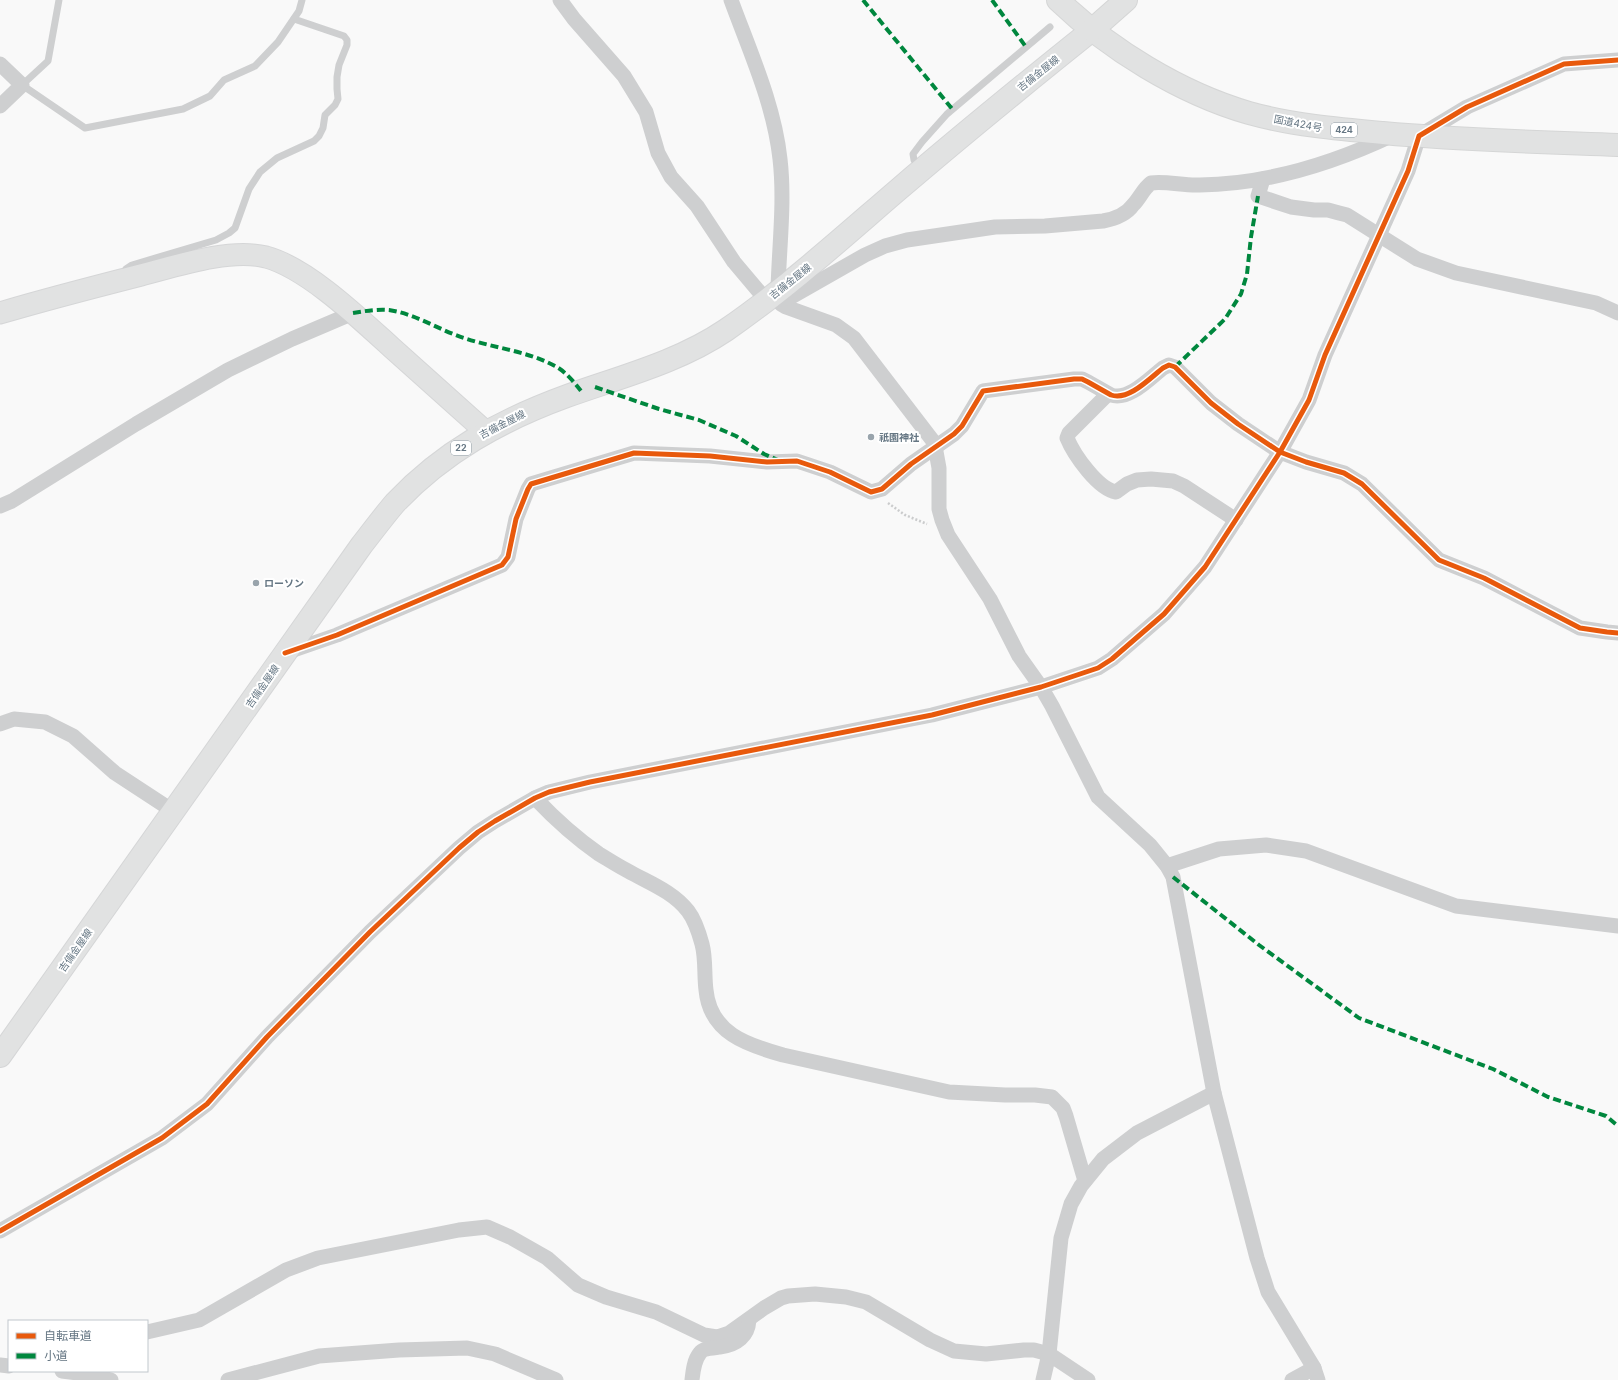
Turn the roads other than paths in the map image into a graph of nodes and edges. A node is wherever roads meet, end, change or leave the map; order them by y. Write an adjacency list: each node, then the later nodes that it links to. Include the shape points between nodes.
1 (59, 0): 12 (lane, via 48,61)
2 (302, 0): 7 (lane)
3 (560, 0): 21 (street, via 624,76 646,112 658,153 671,178 697,206 734,262)
4 (731, 0): 21 (street, via 769,109 780,159 782,188)
5 (1058, 0): 9 (main road, 国道424号 / 424)
6 (1126, 0): 9 (main road, 吉備金屋線)
7 (294, 19): 12 (lane, via 278,42 255,66 224,80 210,96 182,109 85,128); 20 (lane, via 344,36 347,40 337,77 338,99 336,105 325,115 319,136 314,141 277,158 260,172 249,189 235,228 229,233 216,240 132,265 126,269)
8 (1050, 27): 17 (lane, via 947,114 913,154)
9 (1092, 30): 14 (main road, 国道424号 / 424, via 1127,55 1175,82 1249,113 1326,128); 17 (main road, 吉備金屋線 / 22)
10 (1618, 60): 15 (street, via 1564,64 1467,107)
11 (0, 64): 12 (street)
12 (22, 85): 13 (street)
13 (0, 106)
14 (1394, 134): 15 (main road, 国道424号 / 424); 18 (street, via 1337,159)
15 (1419, 136): 16 (main road, 国道424号 / 424); 19 (street, via 1408,170)
16 (1618, 145)
17 (921, 170): 21 (main road, 吉備金屋線 / 22)
18 (1262, 179): 19 (street, via 1258,196 1291,207 1328,210 1347,215); 21 (street, via 1200,185 1151,183 1129,210 1112,219 1045,226 995,227 908,240 865,255 793,296)
19 (1378, 235): 24 (street, via 1417,259 1456,273 1596,303); 28 (street, via 1325,355 1309,400)
20 (120, 281): 22 (street); 23 (street, via 204,259 237,255 266,257 292,269 320,287)
21 (774, 296): 26 (main road, 吉備金屋線 / 22, via 725,331 692,349 526,412); 27 (street, via 786,307 836,325 854,338)
22 (0, 313)
23 (353, 313): 26 (street); 29 (street, via 228,370)
24 (1618, 313)
25 (1108, 394): 27 (street, via 1088,382 1074,379 983,391 962,426); 28 (street, via 1116,397 1130,393 1170,365 1211,404); 30 (street, via 1067,438 1088,471 1104,487 1116,492 1136,480 1173,481)
26 (486, 432): 32 (main road, 吉備金屋線 / 22, via 432,469 394,504)
27 (935, 446): 32 (street, via 876,492 797,460 767,462 710,456 634,453 531,484 516,519 508,557 502,565 344,632); 33 (street, via 939,468 939,510 948,534 990,599 1019,656)
28 (1280, 452): 30 (street); 31 (street, via 1344,473 1362,484 1439,560 1484,578 1580,628)
29 (0, 506)
30 (1236, 520): 33 (street, via 1205,566 1164,614 1134,641 1098,668)
31 (1618, 633)
32 (285, 653): 36 (main road, 吉備金屋線 / 22)
33 (1041, 687): 35 (street, via 932,715 590,782); 37 (street, via 1098,797 1150,845)
34 (0, 724): 36 (street, via 14,719 45,722 73,736 115,773)
35 (535, 798): 41 (street, via 552,816 598,853 666,891 689,912 698,930 704,952 709,1003 722,1028 733,1036 760,1049 783,1055 949,1092 1035,1094 1052,1097 1063,1108); 42 (street, via 495,821 459,848 370,932 267,1037 207,1104 162,1138)
36 (173, 811): 39 (main road, 吉備金屋線 / 22)
37 (1167, 866): 38 (street, via 1219,849 1266,845 1306,851 1456,906); 40 (street, via 1173,877)
38 (1618, 926)
39 (0, 1056)
40 (1214, 1093): 41 (street, via 1137,1133 1103,1160); 47 (street, via 1268,1292)
41 (1085, 1181): 45 (street, via 1071,1204 1061,1238)
42 (0, 1231)
43 (749, 1320): 44 (street, via 724,1335 704,1335 656,1312 606,1298 578,1285 547,1258 487,1227 459,1230 318,1258 286,1270 199,1320); 45 (street, via 788,1296 811,1294 846,1297 866,1302 930,1340 954,1351 986,1354 1029,1350); 53 (street, via 747,1332 742,1338 722,1347 700,1352)
44 (148, 1332)
45 (1049, 1354): 54 (street); 55 (street)
46 (70, 1372): 50 (street)
47 (1316, 1374): 56 (street)
48 (535, 1376): 49 (street, via 495,1354 467,1348 319,1356); 52 (street)
49 (258, 1377): 51 (street)
50 (110, 1380)
51 (228, 1380)
52 (556, 1380)
53 (692, 1380)
54 (1043, 1380)
55 (1088, 1380)
56 (1292, 1380)

